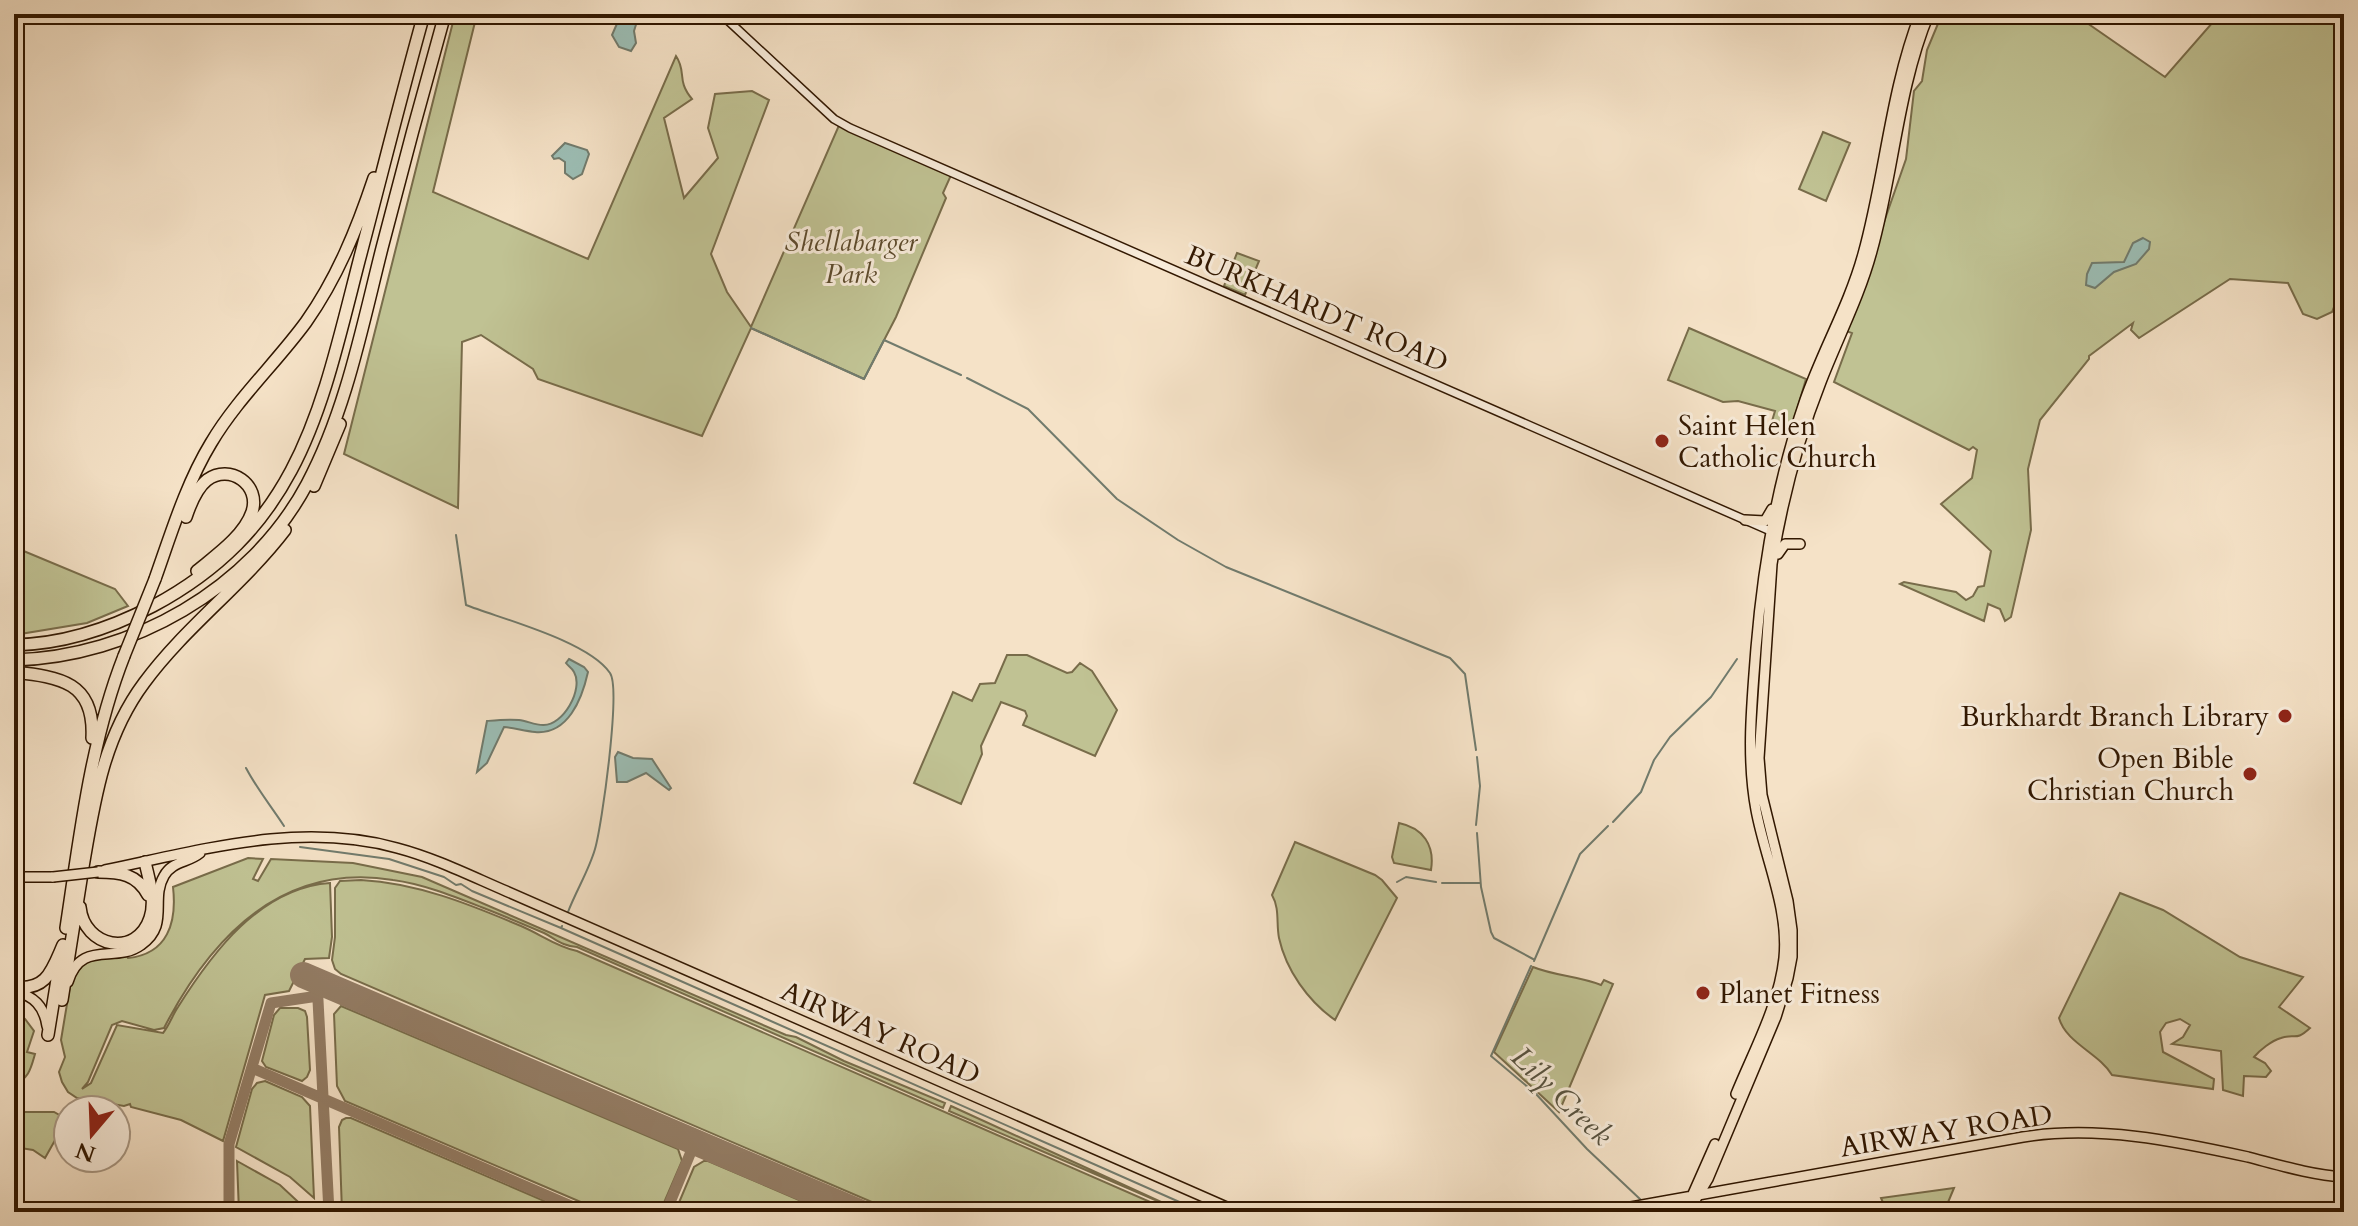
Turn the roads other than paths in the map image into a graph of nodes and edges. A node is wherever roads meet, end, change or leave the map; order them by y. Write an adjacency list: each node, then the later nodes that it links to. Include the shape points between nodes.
1 (424, 14): 6 (highway)
2 (445, 14): 7 (highway)
3 (721, 14): 9 (main road, BURKHARDT ROAD, via 840,123)
4 (1920, 14): 8 (main road, via 1902,67 1864,253 1805,399)
5 (1929, 14): 10 (main road, via 1913,61 1873,249 1815,397)
6 (404, 91): 12 (highway, via 335,275 209,446); 15 (highway, via 331,373 284,486 234,549 188,585 110,626)
7 (360, 335): 17 (highway, via 340,409 308,483 286,518 239,569 176,614 130,637 61,657); 20 (highway, via 348,401 313,488 275,544 142,686 116,730)
8 (1781, 487): 9 (main road, via 1768,518 1758,523); 10 (main road)
9 (1745, 520): 10 (main road, BURKHARDT ROAD)
10 (1774, 533): 13 (main road); 34 (main road, via 1762,578 1750,767 1783,920 1782,975)
11 (1800, 544): 13 (main road, via 1781,546)
12 (159, 577): 15 (highway, via 204,483 224,474 246,482 254,498 249,518 190,576 103,624); 16 (highway, bridge)
13 (1771, 578): 32 (main road, via 1759,758 1765,810 1788,901 1792,957 1776,1017)
14 (14, 645): 15 (highway)
15 (34, 645)
16 (128, 654): 19 (highway, via 106,704); 20 (highway, via 99,757)
17 (14, 660)
18 (14, 672): 19 (highway, via 60,680 83,694 92,717)
19 (91, 766): 27 (highway)
20 (95, 796): 25 (highway)
21 (203, 849): 22 (main road, AIRWAY ROAD); 26 (main road, via 166,872); 36 (main road, AIRWAY ROAD, via 277,837 325,836 404,850)
22 (147, 861): 23 (main road, AIRWAY ROAD); 26 (highway)
23 (98, 872): 24 (main road, AIRWAY ROAD, bridge); 26 (highway, via 134,878)
24 (14, 877)
25 (79, 891): 26 (highway, via 86,928 108,943 141,933); 29 (highway)
26 (155, 903): 29 (main road, via 156,926 145,943 129,952 95,954 80,961)
27 (63, 945): 28 (highway, via 44,980); 30 (highway)
28 (14, 989): 30 (main road, via 39,1005)
29 (62, 1000)
30 (48, 1035)
31 (2344, 1177): 33 (main road, AIRWAY ROAD, via 2152,1138 2058,1133)
32 (1708, 1179): 33 (main road, via 1714,1188); 34 (main road)
33 (1728, 1190): 34 (main road, AIRWAY ROAD)
34 (1692, 1203): 35 (main road, AIRWAY ROAD); 35 (main road, via 1681,1208)
35 (1644, 1205): 37 (main road, AIRWAY ROAD)
36 (1238, 1212)
37 (1603, 1212)

